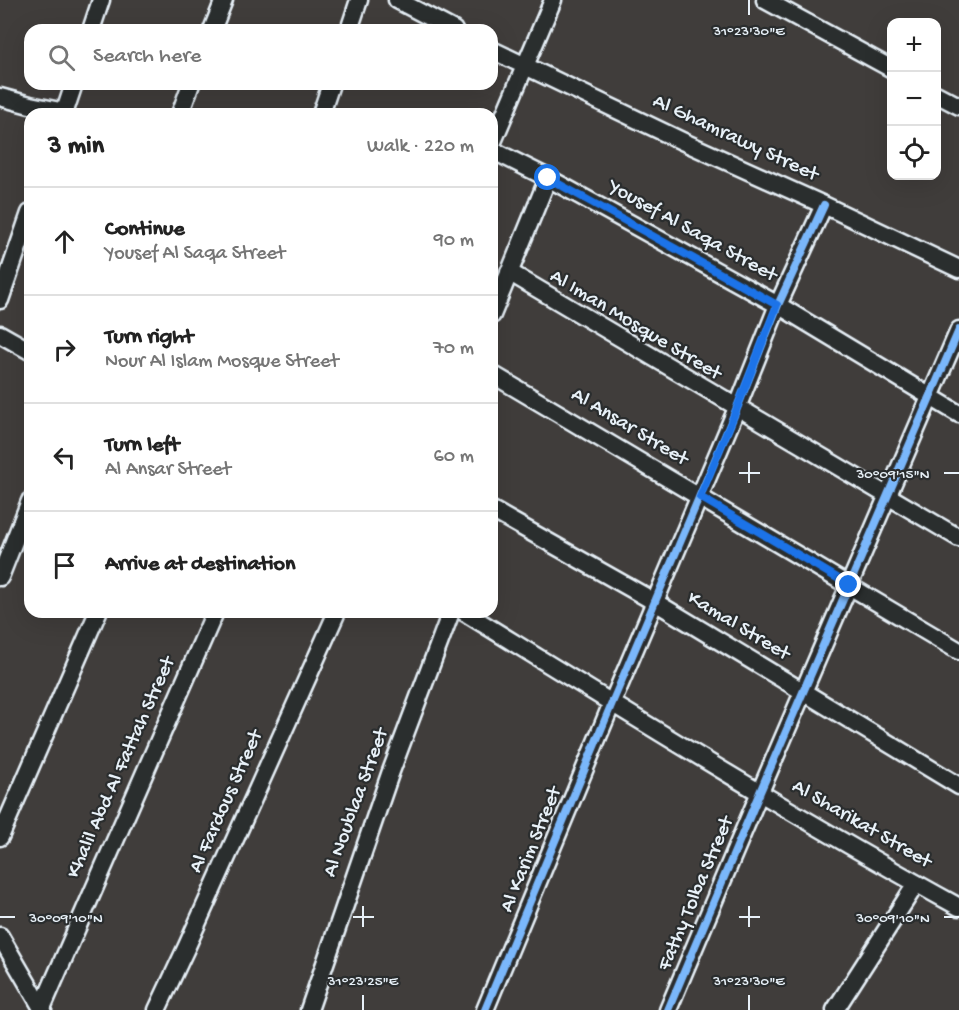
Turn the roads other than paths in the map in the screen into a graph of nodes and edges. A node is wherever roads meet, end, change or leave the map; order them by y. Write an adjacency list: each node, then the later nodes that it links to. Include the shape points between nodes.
1 (101, 0): 7 (street)
2 (224, 0): 8 (street)
3 (359, 0): 9 (street)
4 (398, 0): 10 (street)
5 (554, 0): 12 (street)
6 (765, 0): 13 (street)
7 (93, 24)
8 (214, 24)
9 (351, 24)
10 (442, 24)
11 (498, 53): 12 (street, Al Ghamrawy Street)
12 (525, 66): 24 (street); 27 (street, Al Ghamrawy Street)
13 (887, 67)
14 (72, 90): 21 (street)
15 (189, 90): 22 (street)
16 (329, 90): 23 (street)
17 (0, 97): 20 (street)
18 (941, 97): 19 (street)
19 (959, 106)
20 (43, 108)
21 (66, 108)
22 (182, 108)
23 (323, 108)
24 (498, 130)
25 (498, 153): 26 (street, Yousef Al Saqa Street)
26 (548, 178): 30 (street); 33 (street, Yousef Al Saqa Street)
27 (824, 205): 29 (street, Al Ghamrawy Street); 33 (street, Al Karim Street)
28 (24, 230): 31 (street)
29 (959, 269)
30 (509, 272): 32 (street); 39 (street, Al Iman Mosque Street)
31 (0, 300)
32 (498, 300)
33 (777, 305): 38 (street, Yousef Al Saqa Street); 39 (street, Al Karim Street)
34 (959, 330): 38 (street, Fathy Tolba Street)
35 (0, 334): 36 (street)
36 (24, 348)
37 (498, 378): 42 (street, Al Ansar Street)
38 (930, 398): 40 (street, Yousef Al Saqa Street); 41 (street, Fathy Tolba Street)
39 (737, 408): 41 (street, Al Iman Mosque Street); 42 (street, Al Karim Street)
40 (959, 414)
41 (888, 496): 45 (street, Al Iman Mosque Street); 47 (street, Fathy Tolba Street)
42 (700, 497): 47 (street, Al Ansar Street); 48 (street, Al Karim Street)
43 (498, 513): 48 (street, Kamal Street)
44 (24, 516): 46 (street)
45 (959, 538)
46 (0, 577)
47 (849, 585): 54 (street, Al Ansar Street); 55 (street, Fathy Tolba Street)
48 (655, 603): 55 (street, Kamal Street); 56 (street, Al Karim Street)
49 (95, 618): 59 (street)
50 (212, 618): 63 (street, Khalil Abd Al Fattah Street)
51 (334, 618): 64 (street, Al Fardous Street)
52 (449, 618): 65 (street, Al Noublaa Street)
53 (474, 618): 56 (street, Al Sharikat Street)
54 (959, 651)
55 (803, 692): 57 (street, Kamal Street); 58 (street, Fathy Tolba Street)
56 (612, 703): 58 (street, Al Sharikat Street); 66 (street, Al Karim Street)
57 (959, 786)
58 (760, 792): 60 (street, Al Sharikat Street); 67 (street, Fathy Tolba Street)
59 (0, 837)
60 (916, 884): 61 (street, Al Sharikat Street); 68 (street)
61 (959, 907)
62 (0, 936): 63 (street)
63 (43, 1009)
64 (156, 1010)
65 (309, 1010)
66 (485, 1010)
67 (668, 1010)
68 (835, 1010)

